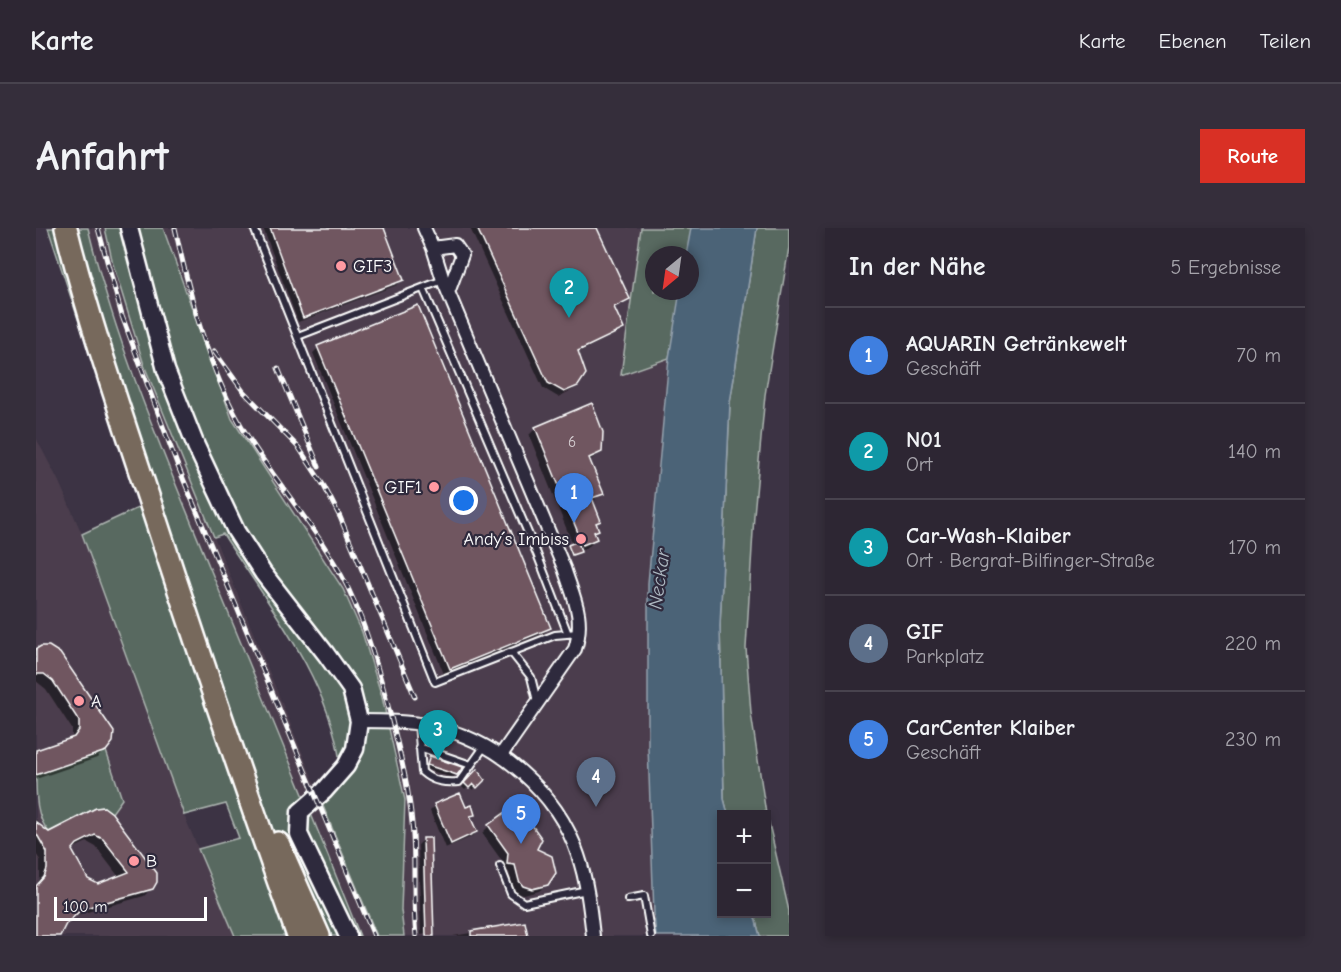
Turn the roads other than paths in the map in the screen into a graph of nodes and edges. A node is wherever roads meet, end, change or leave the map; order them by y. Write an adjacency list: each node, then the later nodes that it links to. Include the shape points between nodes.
1 (66, 228): 14 (highway, via 98,343)
2 (129, 228): 12 (main road, via 166,370 196,446 263,573 351,689)
3 (254, 228): 8 (lane)
4 (424, 228): 5 (street)
5 (433, 248): 6 (street); 6 (street, via 455,245 462,255)
6 (446, 285): 7 (lane); 9 (street, via 564,568 579,615)
7 (423, 288): 8 (lane); 9 (lane)
8 (298, 336): 10 (lane, via 435,682)
9 (574, 633): 10 (lane, via 555,635); 11 (street, via 575,649)
10 (511, 652): 11 (lane, via 531,677)
11 (538, 703): 17 (street)
12 (358, 721): 13 (street); 26 (main road, via 355,749 346,766 300,812 298,825)
13 (418, 724): 15 (lane); 16 (street, via 452,732)
14 (229, 740): 21 (highway); 25 (highway, via 255,787)
15 (419, 747): 18 (lane); 18 (lane, via 422,772 429,778 459,782)
16 (484, 747): 17 (street); 18 (lane)
17 (501, 755): 20 (street, via 549,800 578,853)
18 (471, 765)
19 (500, 866): 20 (lane, via 511,894 524,903)
20 (587, 890): 27 (street)
21 (282, 892): 23 (highway); 24 (highway)
22 (628, 899): 28 (lane, via 644,896)
23 (285, 936)
24 (298, 936)
25 (320, 936)
26 (348, 936)
27 (593, 936)
28 (651, 936)

